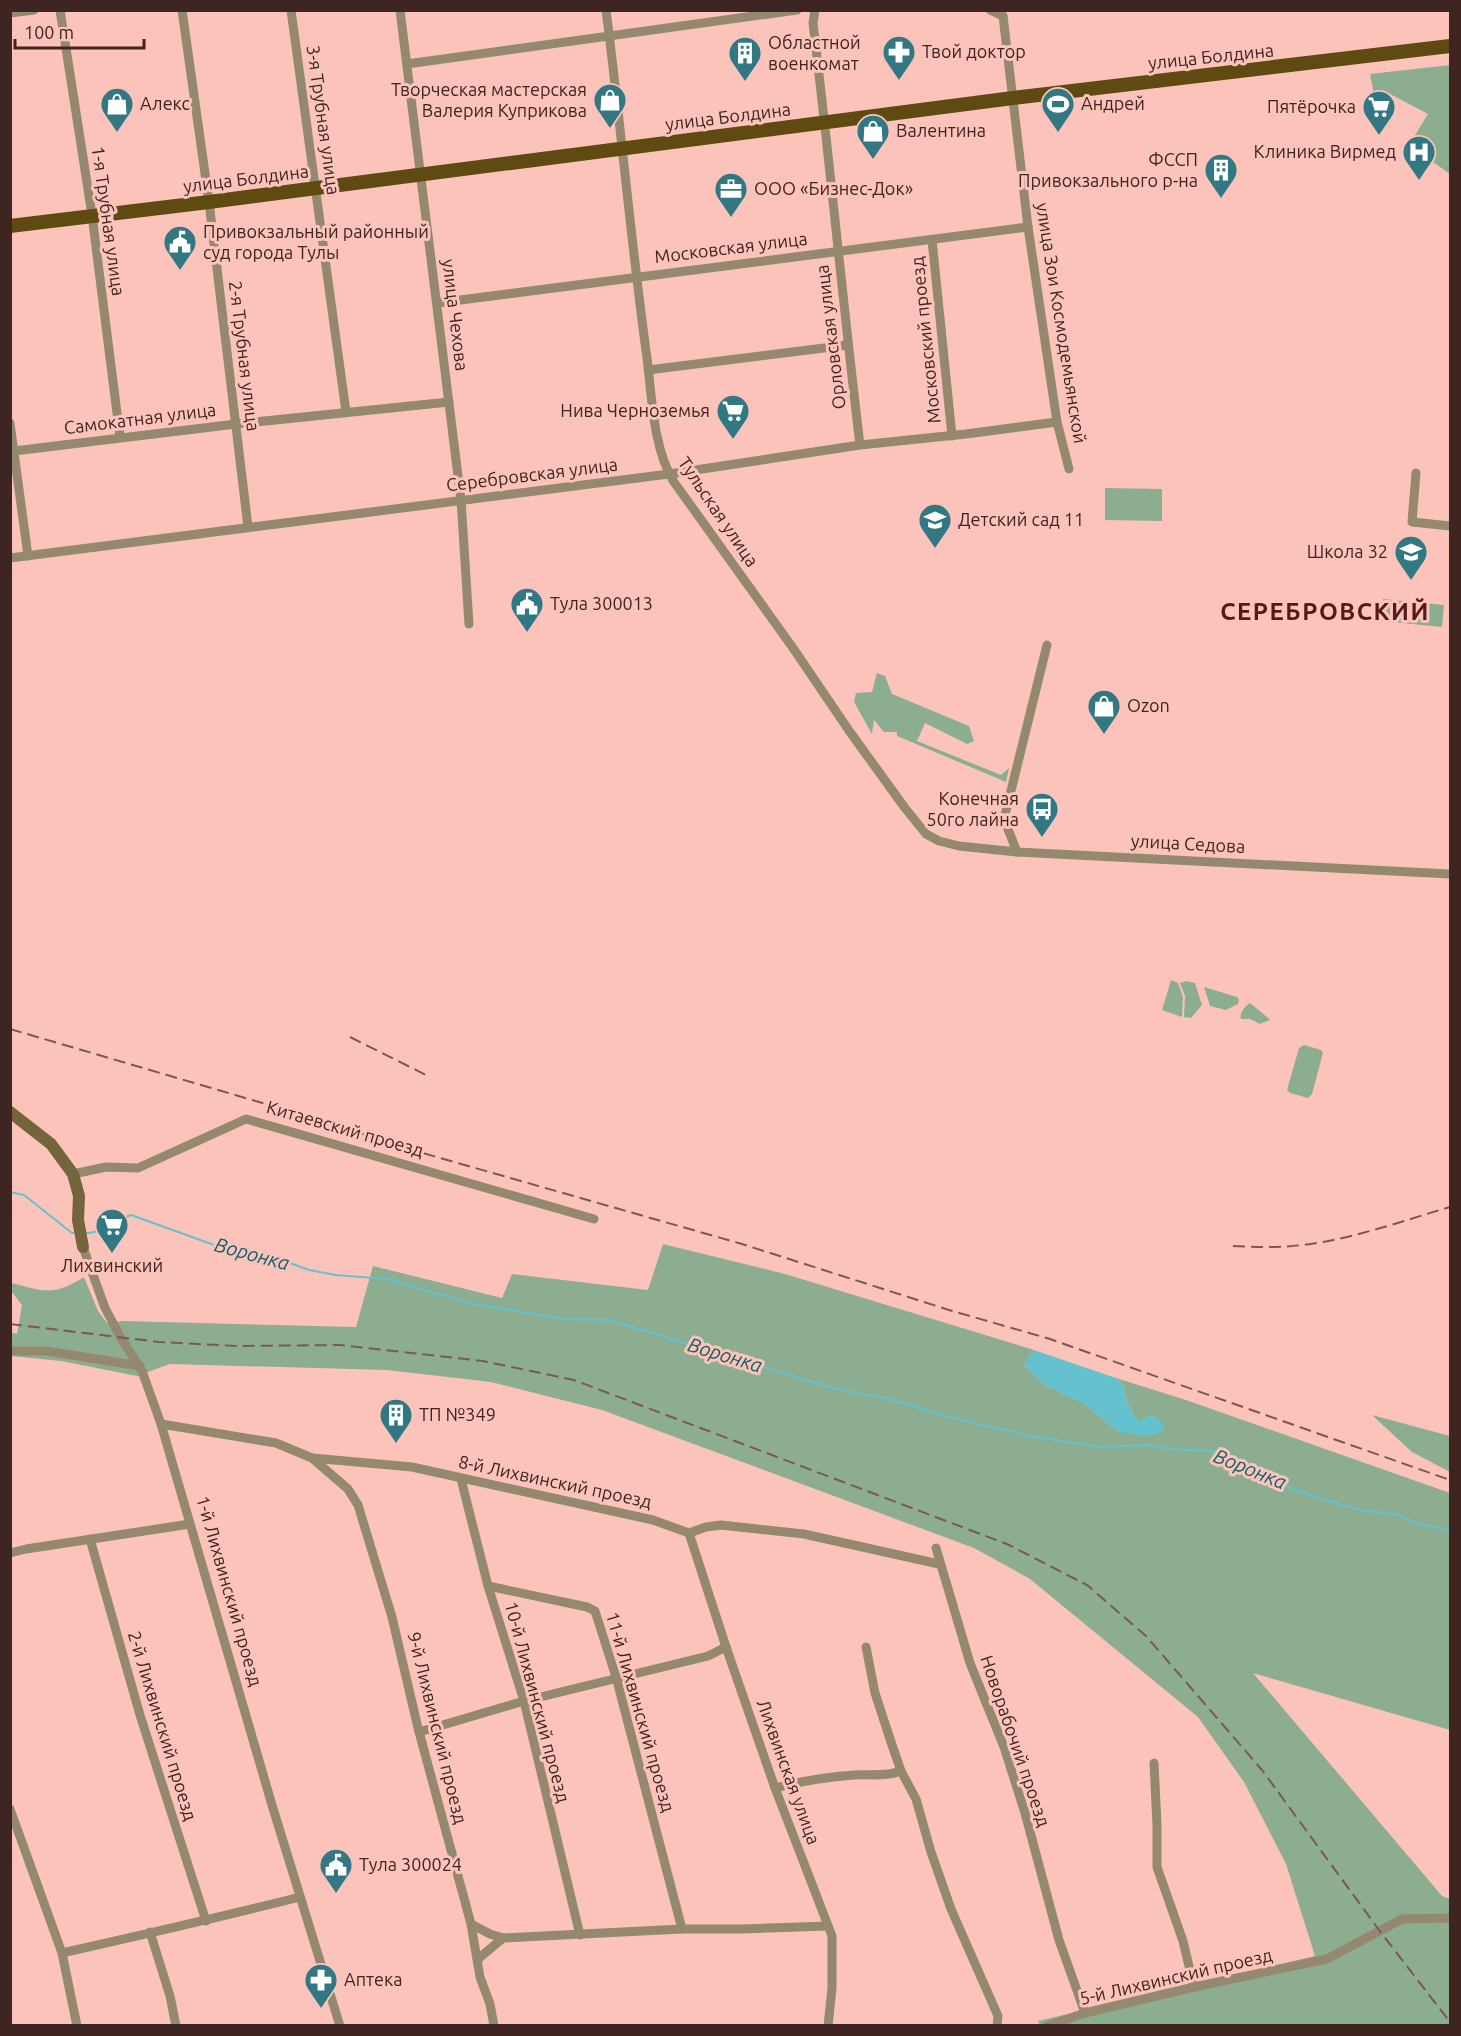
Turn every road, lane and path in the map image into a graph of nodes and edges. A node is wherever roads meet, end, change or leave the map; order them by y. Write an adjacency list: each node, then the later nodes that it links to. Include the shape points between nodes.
1 (34, 10): 10 (street)
2 (60, 10): 21 (street, 1-я Трубная улица)
3 (182, 10): 20 (street, 2-я Трубная улица)
4 (291, 10): 19 (street, 3-я Трубная улица)
5 (400, 10): 14 (street, улица Чехова)
6 (606, 10): 12 (street, Тульская улица)
7 (797, 10): 12 (street)
8 (814, 10): 16 (street, Орловская улица)
9 (990, 10): 11 (street, улица Зои Космодемьянской)
10 (10, 13)
11 (1004, 13): 15 (street, улица Зои Космодемьянской)
12 (609, 37): 14 (street); 17 (street, Тульская улица)
13 (1450, 46): 15 (main road, улица Болдина)
14 (407, 64): 18 (street, улица Чехова)
15 (1013, 98): 16 (main road, улица Болдина); 23 (street, улица Зои Космодемьянской)
16 (825, 123): 17 (main road, улица Болдина); 25 (street, Орловская улица)
17 (623, 148): 18 (main road, улица Болдина); 26 (street, Тульская улица)
18 (420, 174): 19 (main road, улица Болдина); 27 (street, улица Чехова)
19 (316, 188): 20 (main road, улица Болдина); 31 (street, 3-я Трубная улица)
20 (209, 202): 21 (main road, улица Болдина); 34 (street, 2-я Трубная улица)
21 (92, 215): 22 (main road, улица Болдина); 36 (street, 1-я Трубная улица)
22 (10, 226)
23 (1028, 227): 24 (street, Московская улица); 32 (street, улица Зои Космодемьянской)
24 (932, 240): 25 (street, Московская улица); 35 (street, Московский проезд)
25 (837, 252): 26 (street, Московская улица); 28 (street, Орловская улица)
26 (636, 277): 27 (street, Московская улица); 29 (street, Тульская улица)
27 (437, 303): 30 (street, улица Чехова)
28 (848, 345): 29 (street); 37 (street, Орловская улица)
29 (648, 370): 41 (street, Тульская улица, via 657,431)
30 (448, 402): 31 (street, Самокатная улица); 42 (street, улица Чехова)
31 (346, 412): 34 (street, Самокатная улица)
32 (1057, 422): 35 (street, Серебровская улица); 39 (street, улица Зои Космодемьянской)
33 (10, 423): 38 (street)
34 (236, 424): 36 (street, Самокатная улица); 44 (street, 2-я Трубная улица)
35 (952, 436): 37 (street, Серебровская улица)
36 (120, 437): 38 (street, Самокатная улица)
37 (860, 445): 41 (street, Серебровская улица)
38 (14, 452): 45 (street)
39 (1069, 470)
40 (1416, 473): 43 (street, via 1412,522)
41 (669, 474): 42 (street, Серебровская улица); 49 (street, Тульская улица, via 849,732)
42 (461, 500): 44 (street, Серебровская улица); 47 (street, улица Чехова)
43 (1450, 526)
44 (248, 527): 45 (street, Серебровская улица)
45 (28, 556): 46 (street, Серебровская улица)
46 (10, 558)
47 (469, 624)
48 (1047, 645): 50 (street, via 1004,819)
49 (926, 834): 50 (street, улица Седова, via 959,846)
50 (1017, 852): 51 (street, улица Седова)
51 (1450, 874)
52 (10, 1112): 53 (street, via 51,1144)
53 (73, 1174): 54 (street, Китаевский проезд, via 106,1167 138,1168 246,1119); 55 (street, 1-й Лихвинский проезд)
54 (594, 1219)
55 (83, 1247): 57 (street, 1-й Лихвинский проезд, via 105,1308)
56 (10, 1351): 57 (street, via 46,1351)
57 (140, 1366): 58 (street, 1-й Лихвинский проезд)
58 (161, 1424): 59 (street, 8-й Лихвинский проезд, via 276,1443); 61 (street, 1-й Лихвинский проезд)
59 (312, 1458): 60 (street, 8-й Лихвинский проезд, via 396,1465); 72 (street, 9-й Лихвинский проезд, via 348,1490 358,1505 392,1617)
60 (461, 1479): 62 (street, 8-й Лихвинский проезд, via 653,1520); 67 (street, 10-й Лихвинский проезд)
61 (190, 1524): 63 (street); 77 (street, 1-й Лихвинский проезд)
62 (689, 1533): 66 (street, via 721,1525 775,1530); 68 (street, Лихвинская улица)
63 (90, 1539): 65 (street); 79 (street, 2-й Лихвинский проезд, via 140,1715)
64 (936, 1548): 66 (street, Новорабочий проезд)
65 (10, 1553)
66 (939, 1564): 89 (street, Новорабочий проезд, via 978,1688 1004,1747 1059,1940)
67 (488, 1586): 70 (street, 11-й Лихвинский проезд, via 593,1609); 71 (street, 10-й Лихвинский проезд)
68 (726, 1647): 70 (street, via 708,1656); 75 (street, Лихвинская улица)
69 (866, 1647): 74 (street, via 875,1693)
70 (616, 1677): 71 (street); 82 (street, 11-й Лихвинский проезд)
71 (524, 1701): 72 (street); 84 (street, 10-й Лихвинский проезд)
72 (419, 1732): 80 (street, 9-й Лихвинский проезд)
73 (1154, 1763): 88 (street, via 1156,1867 1183,1941)
74 (901, 1771): 75 (street, via 802,1781); 95 (street, via 916,1799 951,1909 998,2016)
75 (775, 1788): 81 (street, Лихвинская улица)
76 (10, 1809): 86 (street)
77 (300, 1897): 79 (street); 92 (street, 1-й Лихвинский проезд)
78 (1450, 1918): 88 (street, 5-й Лихвинский проезд, via 1402,1919 1340,1954 1314,1963)
79 (206, 1921): 83 (street)
80 (471, 1924): 85 (street); 87 (street, 9-й Лихвинский проезд)
81 (827, 1926): 82 (street); 94 (street, Лихвинская улица, via 832,1936)
82 (682, 1929): 84 (street)
83 (150, 1932): 86 (street); 91 (street)
84 (580, 1935): 85 (street)
85 (503, 1938): 87 (street)
86 (62, 1953): 90 (street)
87 (478, 1959): 93 (street, 9-й Лихвинский проезд)
88 (1194, 1988): 89 (street, 5-й Лихвинский проезд)
89 (1085, 2013): 96 (street, 5-й Лихвинский проезд)
90 (77, 2025)
91 (176, 2025)
92 (340, 2025)
93 (495, 2025)
94 (828, 2025)
95 (997, 2025)
96 (1047, 2025)

